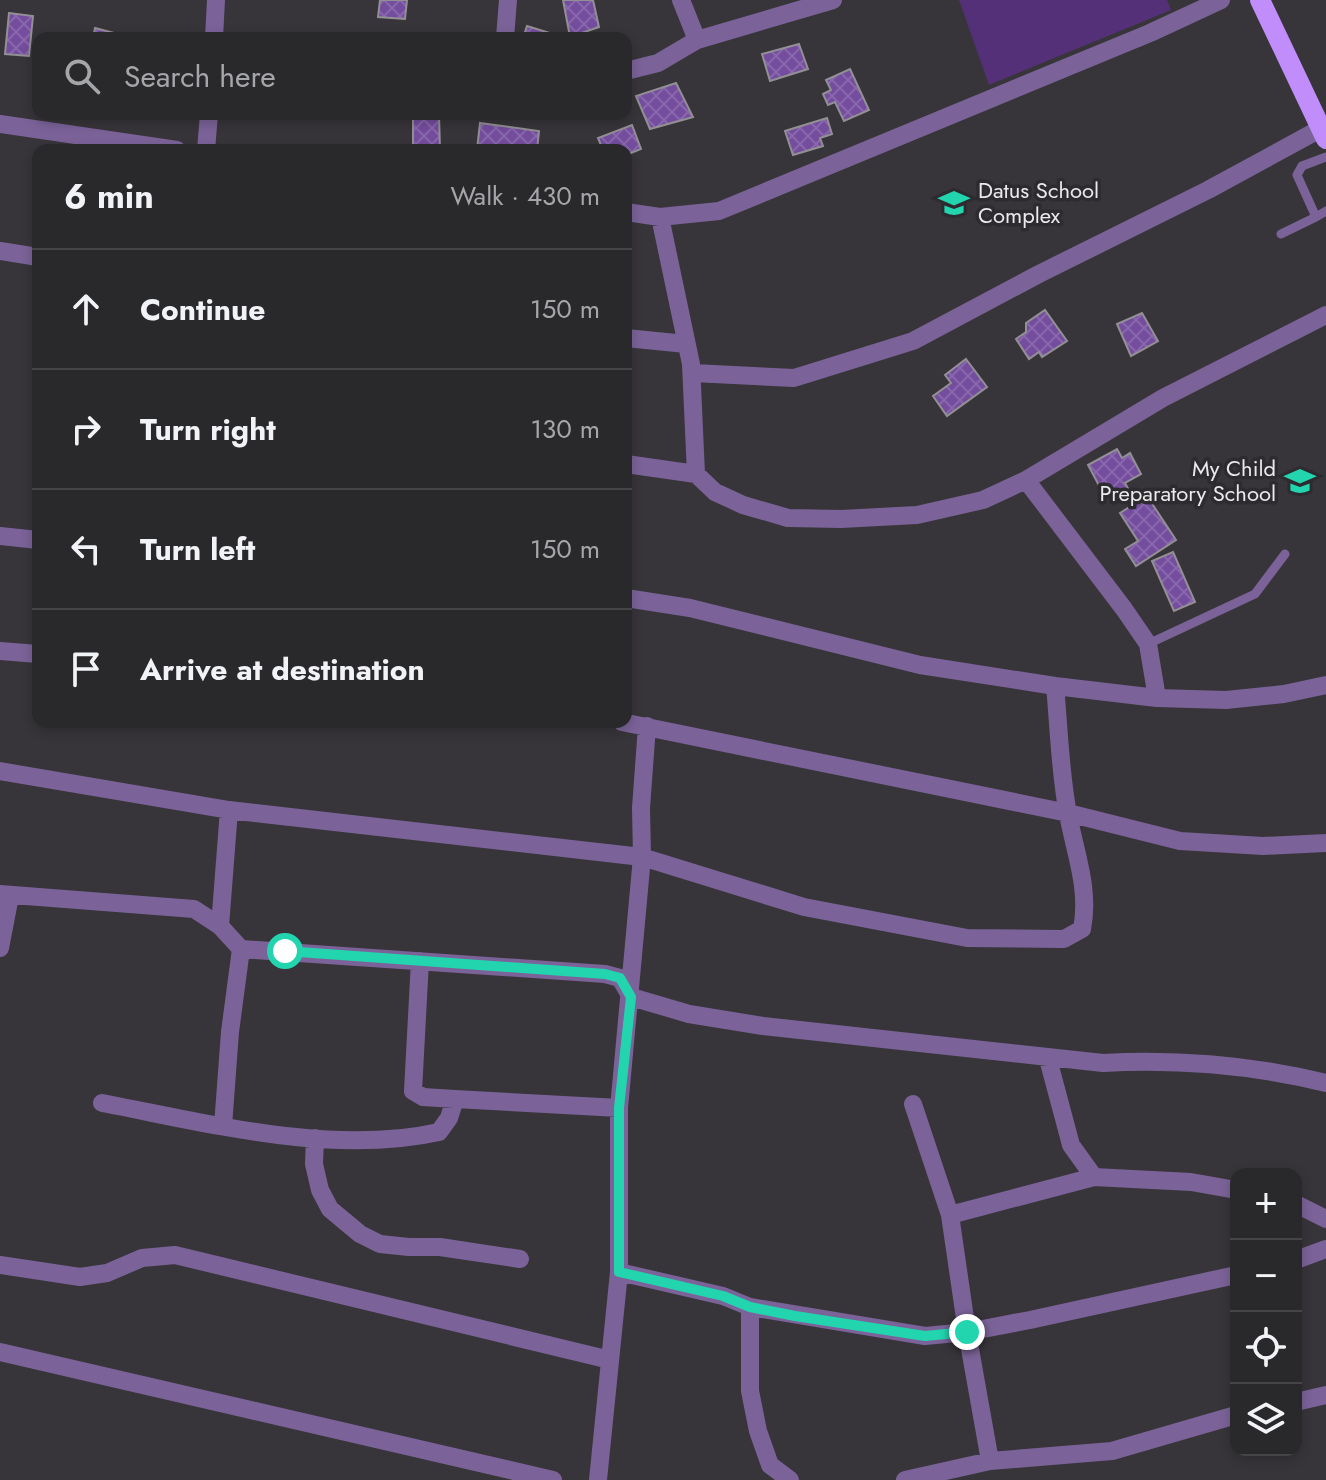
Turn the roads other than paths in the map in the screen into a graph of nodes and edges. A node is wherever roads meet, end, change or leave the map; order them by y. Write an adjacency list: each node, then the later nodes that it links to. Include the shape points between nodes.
1 (216, 0): 7 (street)
2 (508, 0): 8 (street)
3 (681, 0): 9 (street)
4 (833, 0): 9 (street)
5 (1221, 0): 19 (street, via 719,211)
6 (1260, 0): 13 (main road)
7 (214, 32)
8 (505, 32)
9 (697, 40): 10 (street, via 658,63)
10 (632, 70)
11 (208, 120): 15 (street)
12 (0, 124): 14 (street)
13 (1323, 134): 27 (street, via 913,341 794,378)
14 (136, 144)
15 (206, 144)
16 (1326, 157): 20 (lane, via 1302,166 1297,175)
17 (1326, 211): 20 (lane)
18 (632, 213): 19 (street)
19 (660, 217): 26 (street)
20 (1316, 217): 21 (lane)
21 (1281, 234)
22 (0, 251): 23 (street)
23 (32, 256)
24 (1326, 315): 30 (street, via 1163,398)
25 (632, 339): 26 (street)
26 (686, 344): 27 (street)
27 (693, 373): 29 (street)
28 (632, 465): 29 (street)
29 (696, 474): 30 (street, via 715,492 743,505 788,518 841,519 917,515 983,500)
30 (1026, 480): 35 (street)
31 (0, 536): 32 (street)
32 (32, 539)
33 (1285, 554): 35 (lane, via 1255,594)
34 (632, 599): 39 (street, via 690,608 920,665)
35 (1148, 644): 40 (street)
36 (0, 651): 37 (street)
37 (32, 654)
38 (1326, 685): 40 (street, via 1226,700)
39 (1055, 686): 40 (street); 45 (street)
40 (1157, 698)
41 (632, 724): 42 (street)
42 (647, 726): 45 (street); 47 (street)
43 (0, 771): 44 (street)
44 (229, 810): 47 (street); 49 (street)
45 (1068, 813): 46 (street, via 1180,841); 47 (street, via 1082,871 1084,916 1082,929 1064,939 967,938 876,922 804,907)
46 (1326, 843)
47 (642, 857): 53 (street)
48 (5, 895): 49 (street, via 194,909); 50 (street)
49 (220, 926): 51 (street)
50 (0, 948)
51 (241, 949): 52 (street); 60 (street)
52 (420, 961): 53 (street, via 605,974 620,978); 56 (street, via 413,1091 423,1097)
53 (631, 997): 54 (street, via 689,1014 763,1026); 59 (street)
54 (1048, 1059): 55 (street, via 1232,1066); 62 (street, via 1071,1145)
55 (1326, 1083)
56 (455, 1099): 59 (street); 61 (street, via 439,1132 404,1140)
57 (102, 1103): 60 (street)
58 (913, 1104): 65 (street)
59 (619, 1108): 71 (street)
60 (223, 1126): 61 (street)
61 (315, 1138): 69 (street, via 320,1190 330,1209 360,1234 380,1244)
62 (1094, 1177): 63 (street); 65 (street)
63 (1230, 1189)
64 (1302, 1207): 66 (street)
65 (950, 1215): 74 (street)
66 (1326, 1219)
67 (1326, 1249): 68 (street)
68 (1302, 1258)
69 (520, 1259)
70 (0, 1265): 76 (street, via 80,1277 107,1273 142,1258 175,1255)
71 (619, 1272): 73 (street); 76 (street)
72 (1230, 1276): 74 (street)
73 (750, 1307): 74 (street, via 925,1336); 83 (street, via 750,1391 758,1431 770,1465)
74 (967, 1332): 80 (street)
75 (0, 1352): 81 (street)
76 (610, 1360): 82 (street)
77 (1326, 1395): 78 (street)
78 (1302, 1401)
79 (1230, 1417): 80 (street, via 1112,1451)
80 (990, 1461): 84 (street)
81 (553, 1480)
82 (598, 1480)
83 (790, 1480)
84 (905, 1480)

